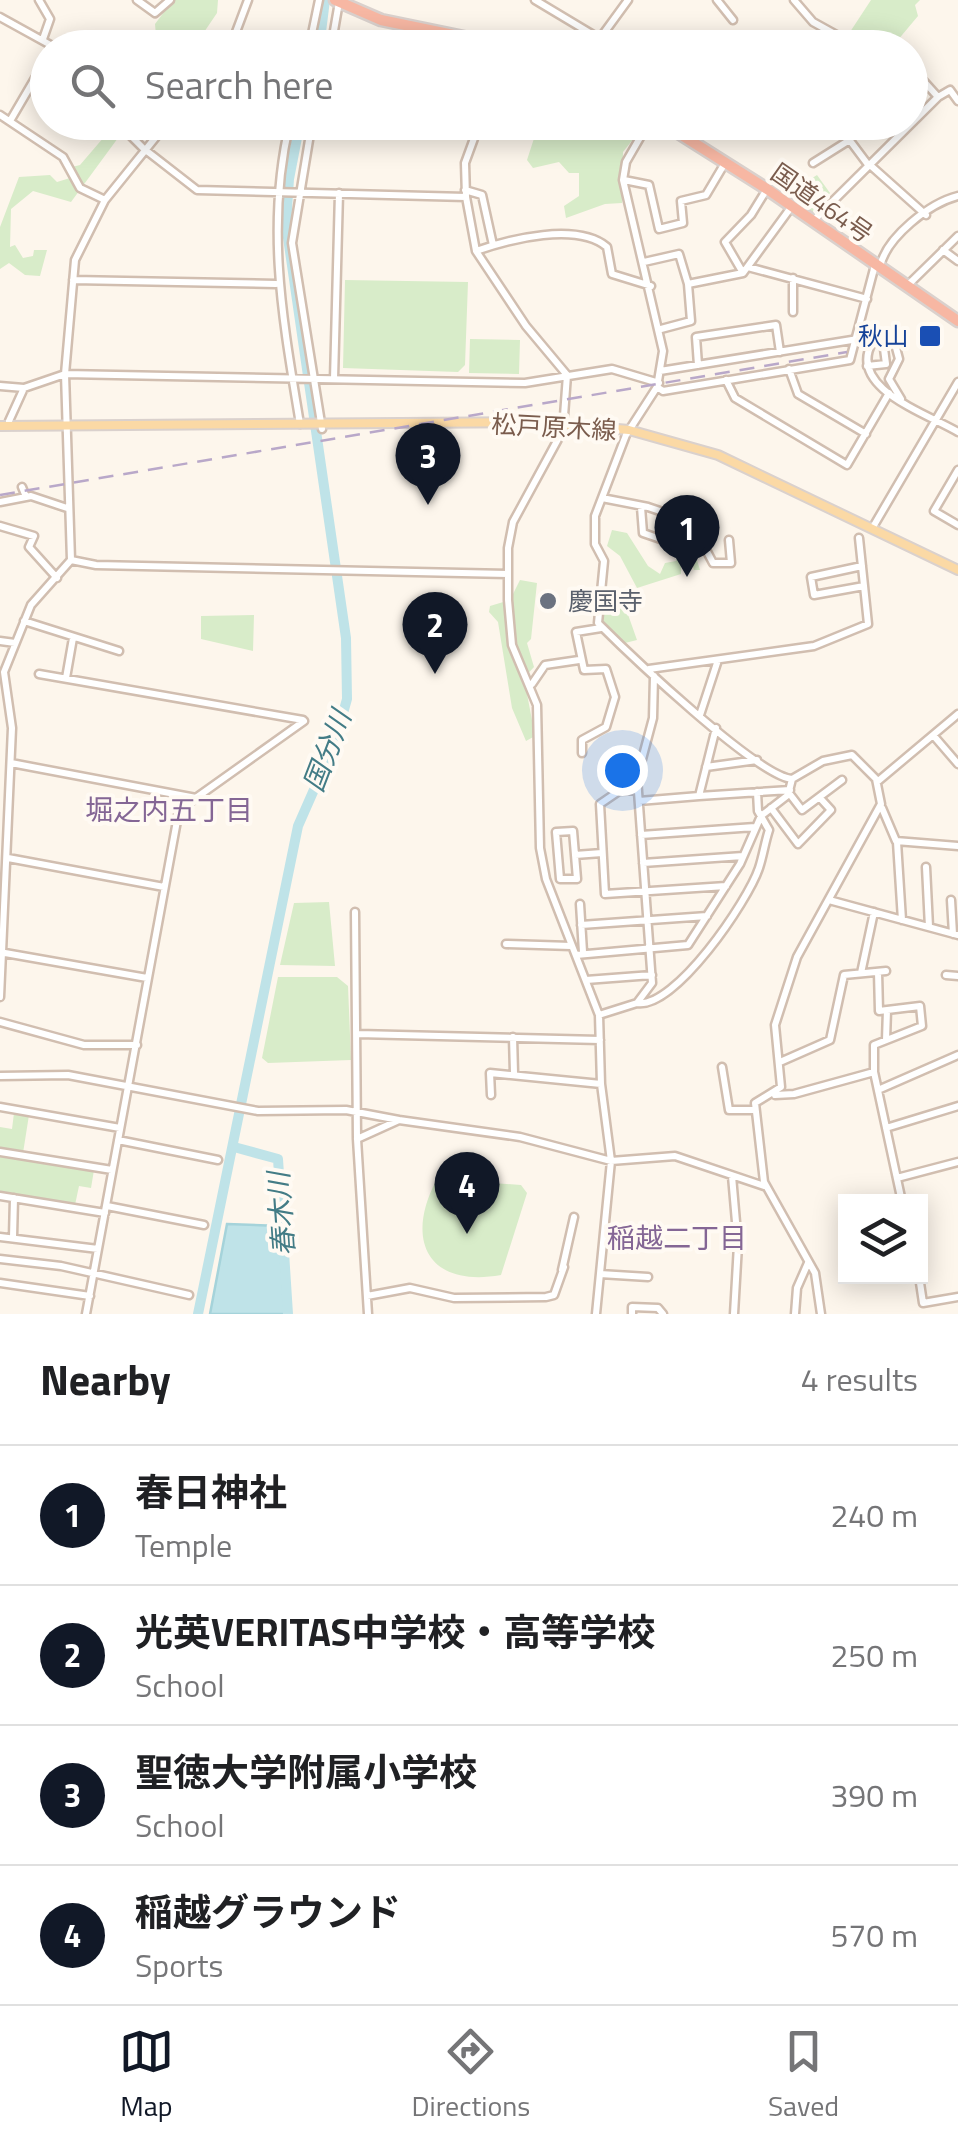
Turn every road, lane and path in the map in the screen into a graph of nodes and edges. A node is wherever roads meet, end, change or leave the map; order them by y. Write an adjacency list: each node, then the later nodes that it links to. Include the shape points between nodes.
1 (40, 0): 13 (street, via 50,19)
2 (138, 0): 3 (street, via 155,13)
3 (170, 0)
4 (248, 0): 14 (street)
5 (319, 0): 15 (street)
6 (535, 0): 18 (street)
7 (628, 0): 19 (street)
8 (717, 0): 12 (street)
9 (794, 0): 20 (street)
10 (337, 1): 16 (street); 17 (highway)
11 (0, 17): 21 (street)
12 (734, 20)
13 (46, 30)
14 (237, 30)
15 (313, 30)
16 (333, 30)
17 (420, 30)
18 (586, 30)
19 (606, 30)
20 (827, 30)
21 (30, 33)
22 (928, 86): 24 (street)
23 (30, 87): 28 (street)
24 (938, 97): 25 (street, via 950,90); 26 (street)
25 (958, 101)
26 (928, 107)
27 (0, 115): 28 (street)
28 (10, 121): 29 (street)
29 (30, 135)
30 (37, 140): 51 (street, via 62,157 80,188)
31 (135, 140): 40 (street)
32 (151, 140): 40 (street)
33 (287, 140): 46 (street)
34 (308, 140): 47 (street)
35 (473, 140): 49 (street, via 465,163)
36 (639, 140): 44 (street)
37 (690, 140): 41 (highway, 国道464号)
38 (895, 140): 43 (street)
39 (848, 141): 42 (street); 43 (street)
40 (143, 148): 46 (street, via 197,190); 51 (street)
41 (725, 162): 44 (street, via 706,195 681,201 683,223 660,229 649,185); 45 (highway, 国道464号)
42 (813, 162)
43 (870, 165): 53 (street); 54 (street)
44 (623, 180): 60 (street)
45 (768, 189): 52 (highway, 国道464号); 62 (street, via 725,242)
46 (280, 192): 47 (street); 65 (street)
47 (296, 192): 48 (street); 84 (street, via 292,243)
48 (338, 193): 49 (street); 85 (street)
49 (466, 193): 56 (street, via 482,195); 58 (street)
50 (958, 196): 53 (street)
51 (105, 200): 64 (street, via 76,255)
52 (792, 206): 54 (highway, 国道464号); 62 (street)
53 (926, 215): 61 (street, via 892,240)
54 (813, 221): 61 (highway, 国道464号)
55 (958, 236): 57 (street)
56 (493, 245): 58 (street); 67 (street, via 590,236 607,246 612,274)
57 (943, 250): 59 (street); 68 (street)
58 (476, 251): 81 (street)
59 (958, 260)
60 (644, 262): 66 (street, via 679,254); 67 (street)
61 (878, 265): 68 (highway, 国道464号); 69 (street)
62 (746, 270): 63 (street); 66 (street)
63 (793, 278): 69 (street); 70 (street)
64 (73, 280): 65 (street); 80 (street)
65 (277, 284): 83 (street)
66 (688, 284): 72 (street, via 691,322)
67 (651, 286): 72 (street)
68 (908, 286): 71 (highway, 国道464号)
69 (868, 299): 73 (street)
70 (793, 312)
71 (958, 321)
72 (661, 329): 79 (street)
73 (858, 339): 75 (street); 78 (street, via 850,360)
74 (883, 341): 77 (street, via 870,345); 77 (street, via 886,364); 82 (street, via 894,342 898,356)
75 (780, 352): 76 (street); 76 (street, via 776,325 696,337)
76 (698, 365): 79 (street)
77 (867, 366): 87 (street)
78 (789, 369): 86 (street); 103 (street, via 798,394)
79 (660, 372): 89 (street)
80 (65, 374): 83 (street); 91 (street); 98 (street)
81 (567, 375): 85 (street, via 525,383); 89 (street, via 612,369); 94 (street)
82 (890, 376): 87 (street); 93 (street)
83 (292, 379): 84 (street); 97 (street)
84 (313, 379): 85 (street); 99 (street)
85 (334, 380)
86 (726, 380): 89 (street, via 663,391); 103 (street, via 735,398 847,465)
87 (873, 380): 92 (street)
88 (958, 382): 95 (street)
89 (658, 385): 101 (street)
90 (0, 386): 91 (street)
91 (24, 388): 96 (street)
92 (889, 393): 93 (street); 103 (street)
93 (901, 399): 95 (street)
94 (564, 416)
95 (936, 419): 102 (street); 113 (street)
96 (5, 423): 98 (main road, 松戸原木線)
97 (300, 424): 98 (main road, 松戸原木線); 99 (main road, 松戸原木線)
98 (66, 426): 110 (street)
99 (322, 426): 101 (main road, 松戸原木線, via 561,423)
100 (563, 430): 120 (street, via 513,522)
101 (628, 430): 107 (street); 113 (main road, 松戸原木線, via 718,455)
102 (958, 432)
103 (866, 434)
104 (957, 476): 112 (street, via 934,511)
105 (22, 487): 106 (street)
106 (26, 497): 108 (street); 110 (street)
107 (602, 498): 109 (street); 124 (street, via 593,531 604,561)
108 (0, 502)
109 (641, 507): 115 (street, via 704,526); 115 (street, via 643,533 694,550)
110 (67, 508): 117 (street)
111 (0, 526): 121 (street, via 34,536 29,547)
112 (958, 526)
113 (873, 528): 119 (main road, 松戸原木線)
114 (859, 538): 118 (street)
115 (701, 540): 116 (street, via 712,563 731,562)
116 (729, 540)
117 (71, 560): 120 (street); 121 (street)
118 (862, 566): 122 (street); 122 (street, via 811,576 814,595)
119 (958, 570)
120 (508, 574): 134 (street, via 512,645)
121 (57, 578): 123 (street)
122 (864, 586): 130 (street, via 868,624 824,643)
123 (24, 621): 125 (street); 127 (street)
124 (602, 628): 129 (street, via 576,632); 131 (street)
125 (73, 638): 128 (street); 133 (street)
126 (0, 641): 127 (street)
127 (14, 644): 140 (street, via 4,672)
128 (119, 651)
129 (579, 660): 134 (street, via 545,665); 141 (street, via 586,671 606,669 615,695 606,726 582,740)
130 (718, 660): 131 (street); 135 (street)
131 (651, 672): 135 (street); 149 (street, via 652,718)
132 (39, 674): 133 (street)
133 (66, 678): 153 (street, via 304,721)
134 (532, 685): 186 (street, via 541,736 540,848)
135 (700, 714): 137 (street)
136 (958, 714): 138 (street)
137 (716, 728): 142 (street); 145 (street)
138 (933, 735): 144 (street); 148 (street)
139 (0, 750): 140 (street)
140 (12, 752): 143 (street)
141 (582, 753)
142 (758, 760): 145 (street); 146 (street)
143 (11, 763): 153 (street); 160 (street)
144 (958, 764)
145 (706, 767): 152 (street)
146 (792, 779): 148 (street, via 842,754 858,758); 150 (street)
147 (842, 780): 154 (street)
148 (877, 782): 156 (street)
149 (638, 790): 155 (street); 164 (street, via 619,790 600,804)
150 (790, 791): 151 (street); 154 (street, via 802,810); 157 (street)
151 (757, 792): 152 (street); 158 (street)
152 (699, 796): 155 (street)
153 (196, 798): 171 (street, via 179,810)
154 (820, 798): 157 (street, via 831,810 798,844)
155 (639, 801): 161 (street)
156 (881, 807): 162 (street); 173 (street)
157 (771, 808): 158 (street)
158 (761, 816): 159 (street); 197 (street, via 769,830 758,870 713,942 692,972 654,1003)
159 (756, 826): 161 (street); 166 (street)
160 (4, 831): 167 (street)
161 (641, 835): 168 (street)
162 (896, 840): 163 (street); 181 (street)
163 (958, 846)
164 (602, 853): 165 (street); 172 (street, via 604,894)
165 (575, 855): 165 (street, via 577,880 560,879 556,832 573,831)
166 (743, 856): 168 (street); 170 (street)
167 (8, 858): 171 (street); 179 (street)
168 (644, 864): 172 (street)
169 (926, 867): 183 (street)
170 (726, 886): 172 (street); 178 (street)
171 (164, 887): 194 (street)
172 (646, 892): 180 (street)
173 (829, 900): 177 (street); 207 (street, via 801,948 778,1014)
174 (951, 900): 184 (street)
175 (580, 904): 182 (street)
176 (355, 912): 201 (street)
177 (874, 912): 181 (street); 190 (street)
178 (708, 916): 180 (street); 187 (street, via 688,945)
179 (3, 918): 188 (street)
180 (648, 920): 182 (street); 187 (street)
181 (902, 920): 183 (street)
182 (582, 925): 189 (street)
183 (929, 927): 184 (street)
184 (955, 934)
185 (506, 944): 186 (street)
186 (571, 946): 189 (street)
187 (650, 948): 189 (street); 191 (street)
188 (5, 953): 194 (street); 196 (street)
189 (579, 954): 195 (street)
190 (862, 973): 198 (street, via 882,971 879,1010); 207 (street, via 844,975 830,1040)
191 (652, 975): 195 (street); 197 (street)
192 (946, 975): 193 (street)
193 (958, 976)
194 (147, 978): 205 (street)
195 (586, 980): 199 (street)
196 (0, 997)
197 (638, 1004): 199 (street)
198 (887, 1010): 204 (street); 204 (street, via 920,1006 922,1026)
199 (599, 1015): 203 (street)
200 (0, 1022): 205 (street, via 84,1045)
201 (358, 1034): 202 (street); 220 (street)
202 (513, 1038): 203 (street); 210 (street)
203 (600, 1040): 213 (street)
204 (886, 1040): 209 (street, via 874,1045)
205 (137, 1045): 212 (street)
206 (958, 1054): 214 (street)
207 (780, 1062): 216 (street, via 781,1087)
208 (722, 1067): 219 (street, via 729,1110)
209 (874, 1072): 214 (street); 216 (street)
210 (514, 1074): 213 (street); 215 (street, via 490,1073)
211 (0, 1076): 212 (street, via 68,1075)
212 (128, 1084): 220 (street, via 253,1110); 222 (street)
213 (601, 1084): 228 (street)
214 (878, 1090): 223 (street)
215 (491, 1095)
216 (774, 1095): 219 (street, via 758,1097)
217 (958, 1106): 223 (street)
218 (0, 1107): 222 (street)
219 (755, 1110): 233 (street)
220 (357, 1112): 221 (street); 224 (street)
221 (399, 1120): 224 (street); 228 (street, via 520,1137)
222 (120, 1128): 225 (street)
223 (886, 1128): 232 (street)
224 (357, 1139): 252 (street)
225 (118, 1140): 227 (street); 230 (street)
226 (0, 1152): 230 (street)
227 (218, 1160)
228 (611, 1161): 231 (street, via 667,1154); 246 (street)
229 (958, 1162): 232 (street)
230 (112, 1170): 237 (street)
231 (732, 1176): 233 (street); 259 (street)
232 (897, 1178): 234 (street)
233 (766, 1186): 244 (street)
234 (900, 1194)
235 (0, 1196): 236 (street)
236 (14, 1198): 237 (street); 241 (street)
237 (106, 1209): 239 (street); 242 (street)
238 (574, 1218): 252 (street, via 554,1294 454,1298 410,1288)
239 (204, 1225)
240 (0, 1237): 241 (street)
241 (13, 1238): 242 (street)
242 (98, 1249): 245 (street)
243 (0, 1259): 245 (street)
244 (808, 1263): 260 (street); 261 (street)
245 (94, 1272): 250 (street); 251 (street)
246 (600, 1274): 247 (street); 256 (street)
247 (648, 1277)
248 (0, 1282): 251 (street)
249 (921, 1284): 253 (street, via 923,1303)
250 (190, 1294)
251 (90, 1296): 254 (street)
252 (367, 1296): 255 (street)
253 (958, 1297)
254 (86, 1314)
255 (368, 1314)
256 (596, 1314)
257 (632, 1314): 258 (street, via 632,1308)
258 (663, 1314)
259 (734, 1314)
260 (796, 1314)
261 (821, 1314)

